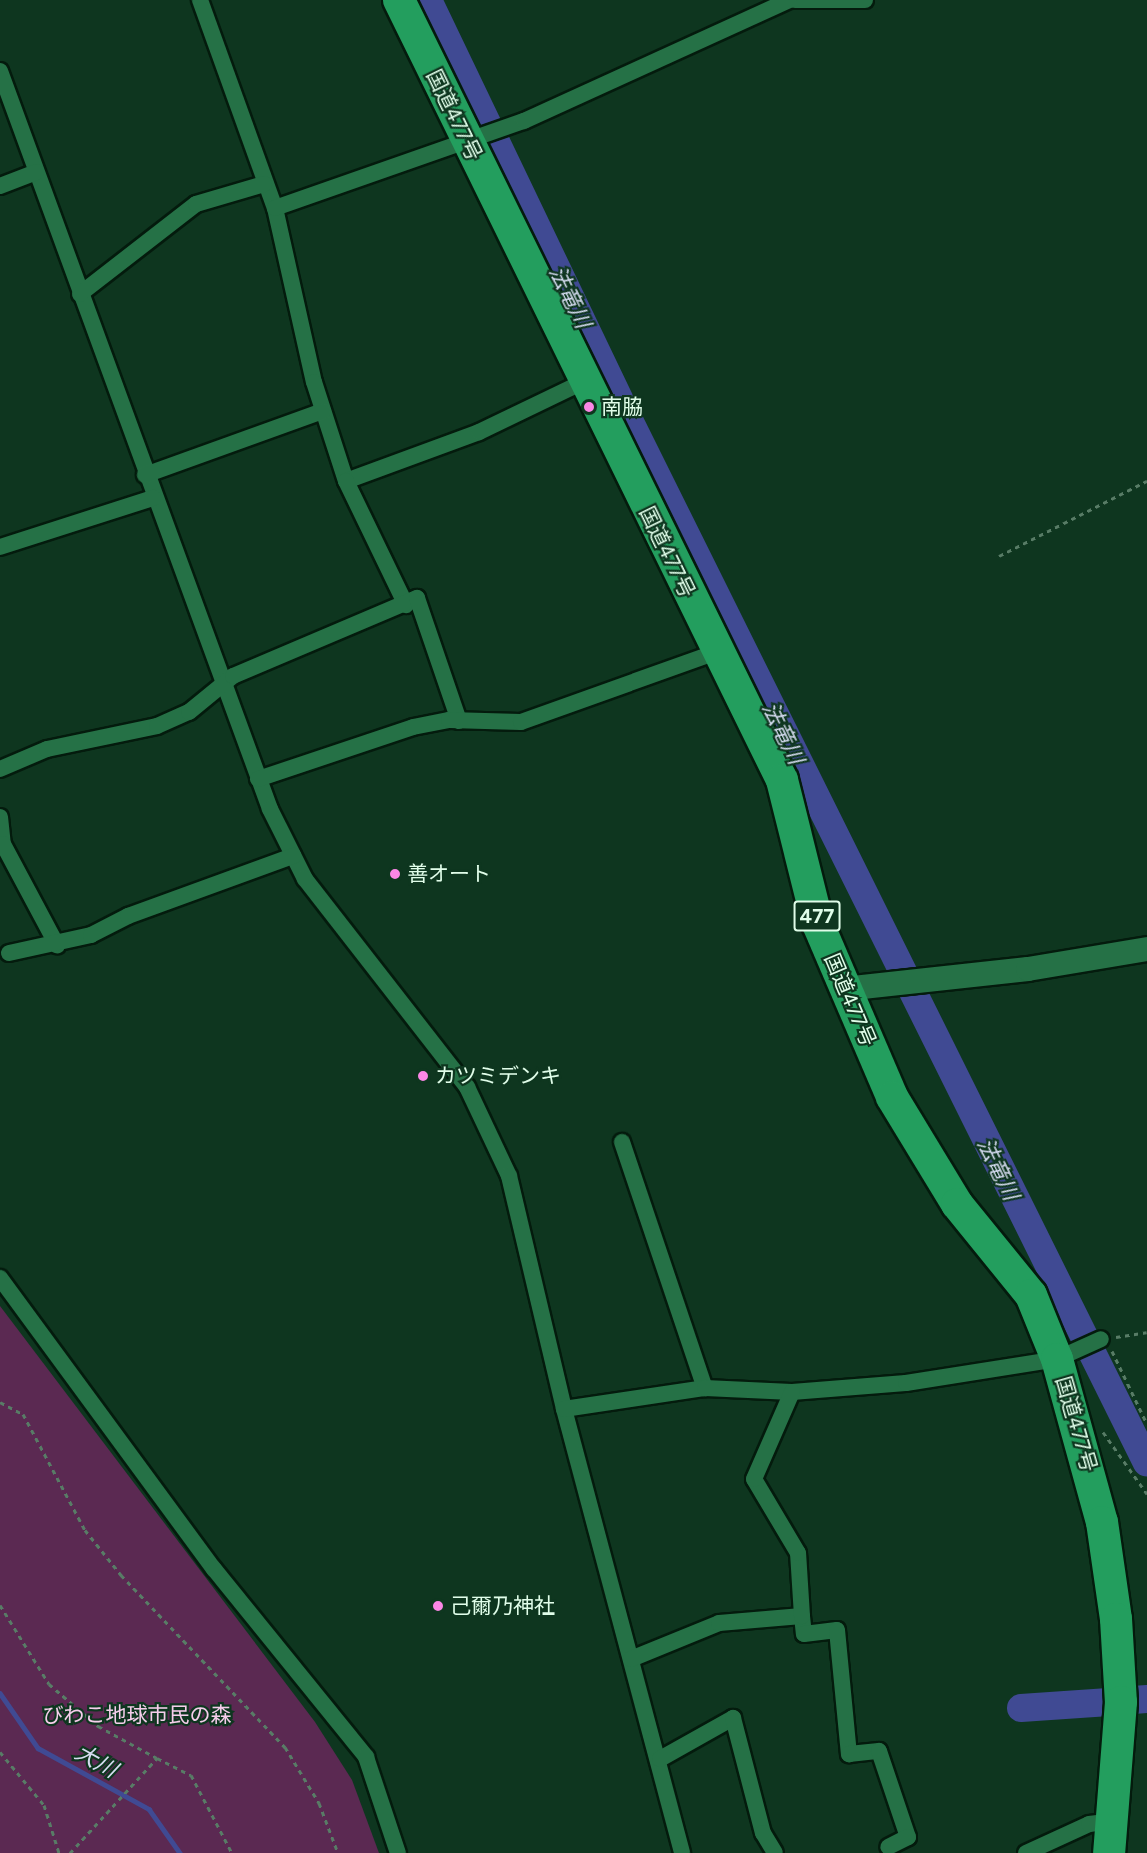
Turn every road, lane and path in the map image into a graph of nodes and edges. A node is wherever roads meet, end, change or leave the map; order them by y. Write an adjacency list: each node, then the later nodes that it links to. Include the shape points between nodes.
1 (200, 0): 9 (street)
2 (399, 0): 7 (highway, 国道477号 / 477)
3 (789, 0): 7 (street)
4 (795, 0): 5 (street)
5 (865, 0)
6 (0, 71): 8 (street)
7 (468, 144): 11 (street); 13 (highway, 国道477号 / 477)
8 (36, 172): 10 (street); 12 (street)
9 (264, 184): 11 (street); 12 (street, via 196,204)
10 (0, 186)
11 (275, 208): 14 (street)
12 (80, 294): 15 (street)
13 (585, 381): 16 (street, via 478,432); 22 (highway, 国道477号 / 477)
14 (323, 411): 15 (street); 16 (street)
15 (145, 475): 18 (street)
16 (346, 481): 21 (street)
17 (1147, 481): 20 (path)
18 (153, 498): 19 (street); 23 (street)
19 (0, 547)
20 (999, 556)
21 (406, 605): 23 (street, via 278,654 233,676); 24 (street, via 417,598)
22 (716, 652): 24 (street, via 521,722); 32 (highway, 国道477号 / 477, via 782,780 818,924)
23 (222, 688): 25 (street, via 158,726 47,749); 26 (street)
24 (459, 722): 26 (street, via 413,727)
25 (0, 769)
26 (258, 779): 28 (street)
27 (0, 817): 29 (street, via 3,844)
28 (293, 856): 29 (street); 41 (street, via 350,940 467,1087 509,1176)
29 (57, 945): 31 (street)
30 (1147, 950): 32 (street, via 1028,969)
31 (9, 953)
32 (844, 989): 37 (highway, 国道477号 / 477, via 919,1148 1031,1295)
33 (622, 1142): 38 (street)
34 (0, 1278): 57 (street, via 214,1569 366,1757)
35 (1147, 1332): 43 (path, via 1106,1338)
36 (1101, 1339): 37 (street)
37 (1062, 1358): 39 (street, via 906,1383); 42 (highway, 国道477号 / 477)
38 (705, 1388): 39 (street); 41 (street)
39 (792, 1392): 46 (street, via 754,1479 798,1552)
40 (0, 1402): 56 (path, via 23,1414 85,1530 121,1575 285,1747 318,1803)
41 (564, 1409): 47 (street)
42 (1074, 1409): 44 (path, via 1093,1418); 51 (highway, 国道477号 / 477, via 1102,1522 1117,1630 1121,1702)
43 (1147, 1424)
44 (1147, 1494)
45 (0, 1605): 49 (path, via 49,1684 99,1726)
46 (802, 1616): 47 (street, via 719,1623); 52 (street, via 804,1634 837,1630 849,1754 879,1751 908,1837)
47 (632, 1659): 50 (street)
48 (0, 1752): 53 (path, via 44,1804)
49 (157, 1758): 54 (path); 55 (path, via 191,1775)
50 (660, 1759): 58 (street); 59 (street, via 733,1718 763,1833)
51 (1112, 1821): 60 (street, via 1089,1824); 61 (highway, 国道477号 / 477)
52 (888, 1846)
53 (59, 1853)
54 (70, 1853)
55 (232, 1853)
56 (338, 1853)
57 (398, 1853)
58 (682, 1853)
59 (775, 1853)
60 (1026, 1853)
61 (1109, 1853)

